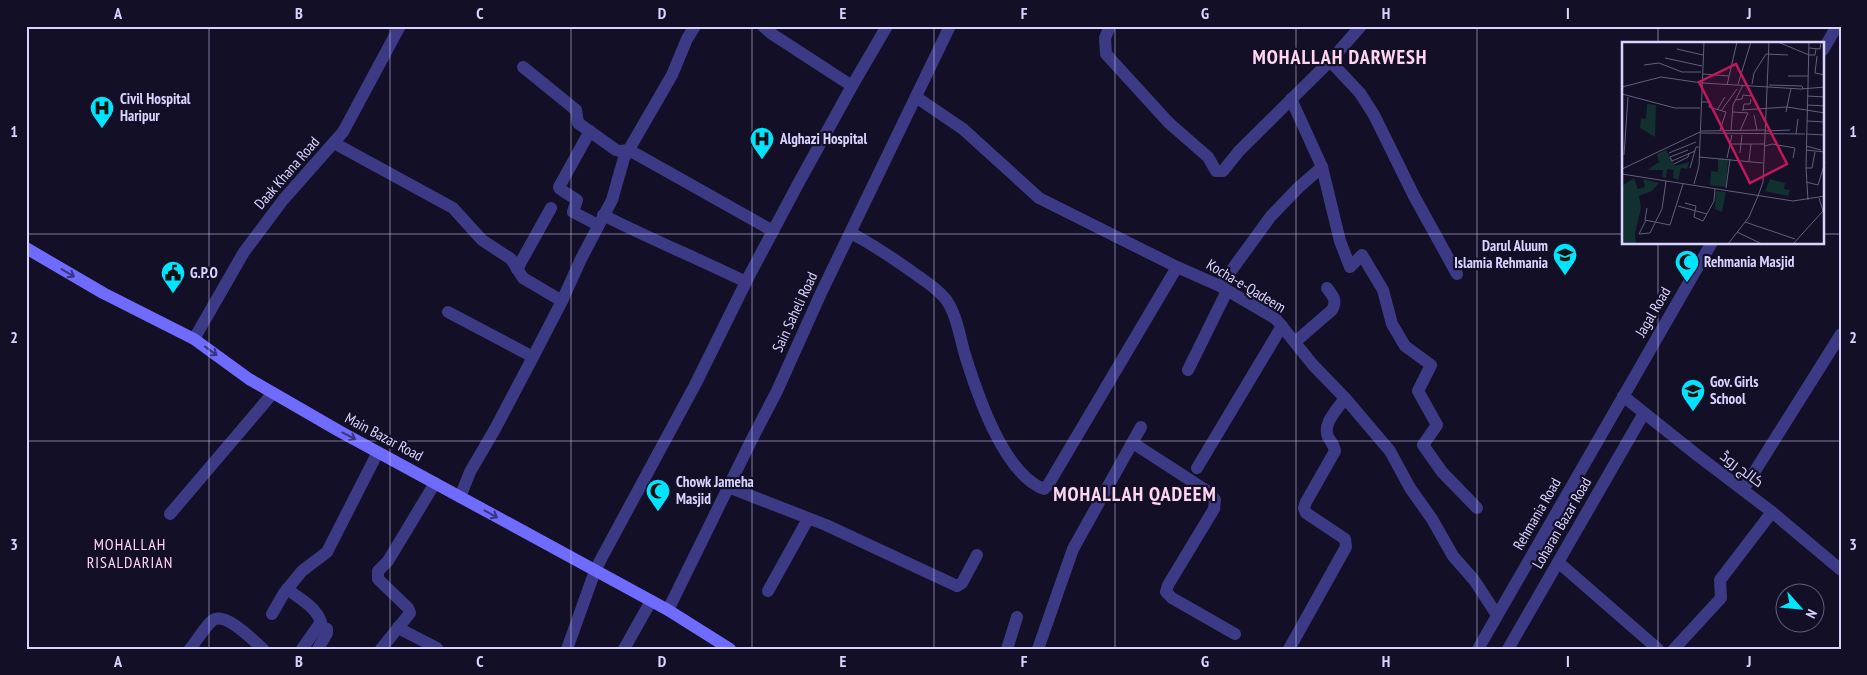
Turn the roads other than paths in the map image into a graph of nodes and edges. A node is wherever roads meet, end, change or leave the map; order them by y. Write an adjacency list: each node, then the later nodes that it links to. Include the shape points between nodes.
1 (400, 26): 16 (street, Daak Khana Road)
2 (695, 26): 17 (street, via 686,39 672,75)
3 (763, 26): 12 (street)
4 (887, 26): 12 (street)
5 (950, 26): 13 (street, Sain Saheli Road)
6 (1110, 26): 14 (street, via 1105,38 1106,54 1169,123 1208,157 1216,171 1223,171)
7 (1361, 26): 10 (street)
8 (1837, 26): 9 (street)
9 (1824, 48)
10 (1330, 61): 14 (street); 27 (street, via 1360,93 1374,115)
11 (523, 67): 15 (street, via 576,110 578,123)
12 (852, 86): 21 (street)
13 (916, 97): 22 (street, Sain Saheli Road); 25 (street, Kocha-e-Qadeem, via 963,129 1039,198)
14 (1291, 99): 18 (street)
15 (590, 131): 17 (street, via 620,152); 20 (street, via 559,187 577,200 573,212)
16 (334, 143): 26 (street, via 453,208 482,240 511,259); 35 (street, Daak Khana Road, via 283,200 244,252)
17 (629, 150): 20 (street, via 612,200); 21 (street)
18 (1322, 167): 29 (street, via 1271,216); 51 (street, via 1340,241 1350,267 1362,255 1383,290 1392,324 1405,346 1432,365 1418,391 1437,425 1423,445 1442,472)
19 (551, 208): 26 (street)
20 (601, 220): 28 (street, via 696,257); 31 (street)
21 (773, 231): 28 (street)
22 (852, 232): 25 (street, via 886,252 946,300 955,317 978,395 993,428 1015,468 1044,489); 48 (street, Sain Saheli Road, via 777,392)
23 (1710, 245): 40 (street, Jagal Road)
24 (26, 248): 35 (main road, Main Bazar Road, one-way to 35, via 103,293)
25 (1177, 267): 29 (street, Kocha-e-Qadeem)
26 (518, 270): 31 (street, via 523,278)
27 (1457, 274)
28 (746, 282): 58 (street)
29 (1223, 288): 33 (street, Kocha-e-Qadeem, via 1276,319); 38 (street)
30 (1327, 288): 36 (street, via 1334,298 1332,310)
31 (562, 301): 37 (street)
32 (448, 312): 37 (street)
33 (1282, 326): 36 (street, Kocha-e-Qadeem); 46 (street)
34 (1841, 334): 49 (street)
35 (194, 339): 39 (main road, Main Bazar Road, one-way to 39)
36 (1295, 342): 41 (street, Kocha-e-Qadeem)
37 (533, 357): 50 (street)
38 (1188, 370)
39 (273, 393): 45 (main road, Main Bazar Road, one-way to 45); 53 (street)
40 (1623, 396): 42 (street, کالج روڈ); 64 (street, Rehmania Road)
41 (1345, 398): 64 (street, Kocha-e-Qadeem, via 1390,451 1453,556); 80 (street, via 1327,428 1335,451 1304,508 1306,513 1345,539 1346,547)
42 (1644, 413): 49 (street, کالج روڈ); 56 (street, Loharan Bazar Road)
43 (1141, 427): 44 (street)
44 (1133, 442): 68 (street, via 1210,493 1215,500 1214,508 1166,592); 79 (street, via 1073,549)
45 (378, 452): 47 (main road, Main Bazar Road); 59 (street, via 327,552 302,571)
46 (1197, 468)
47 (435, 482): 50 (main road, Main Bazar Road); 67 (street, via 388,561 376,575 408,608 410,613)
48 (728, 487): 54 (street); 62 (street, Sain Saheli Road)
49 (1743, 490): 52 (street, کالج روڈ)
50 (460, 496): 58 (main road, Main Bazar Road, one-way to 58)
51 (1477, 508)
52 (1772, 512): 57 (street, کالج روڈ); 84 (street, via 1720,580 1721,598)
53 (170, 514)
54 (808, 519): 55 (street, via 958,586); 60 (street)
55 (977, 555)
56 (1558, 562): 82 (street, Loharan Bazar Road); 83 (street)
57 (1841, 570)
58 (595, 571): 61 (main road, Main Bazar Road); 75 (street)
59 (287, 589): 63 (street); 66 (street, via 319,616)
60 (768, 591)
61 (651, 601): 62 (main road, Main Bazar Road); 76 (street)
62 (668, 610): 77 (main road, Main Bazar Road)
63 (272, 614)
64 (1497, 615): 81 (street, Rehmania Road)
65 (1017, 617): 78 (street)
66 (320, 626): 72 (street); 73 (street, via 327,629 327,633)
67 (398, 627): 69 (street); 74 (street)
68 (1235, 634)
69 (437, 648)
70 (190, 649): 71 (street, via 212,620 221,618 231,622)
71 (263, 649)
72 (302, 649)
73 (318, 649)
74 (381, 649)
75 (567, 649)
76 (624, 649)
77 (730, 649)
78 (1007, 649)
79 (1038, 649)
80 (1288, 649)
81 (1478, 649)
82 (1508, 649)
83 (1658, 649)
84 (1674, 649)

